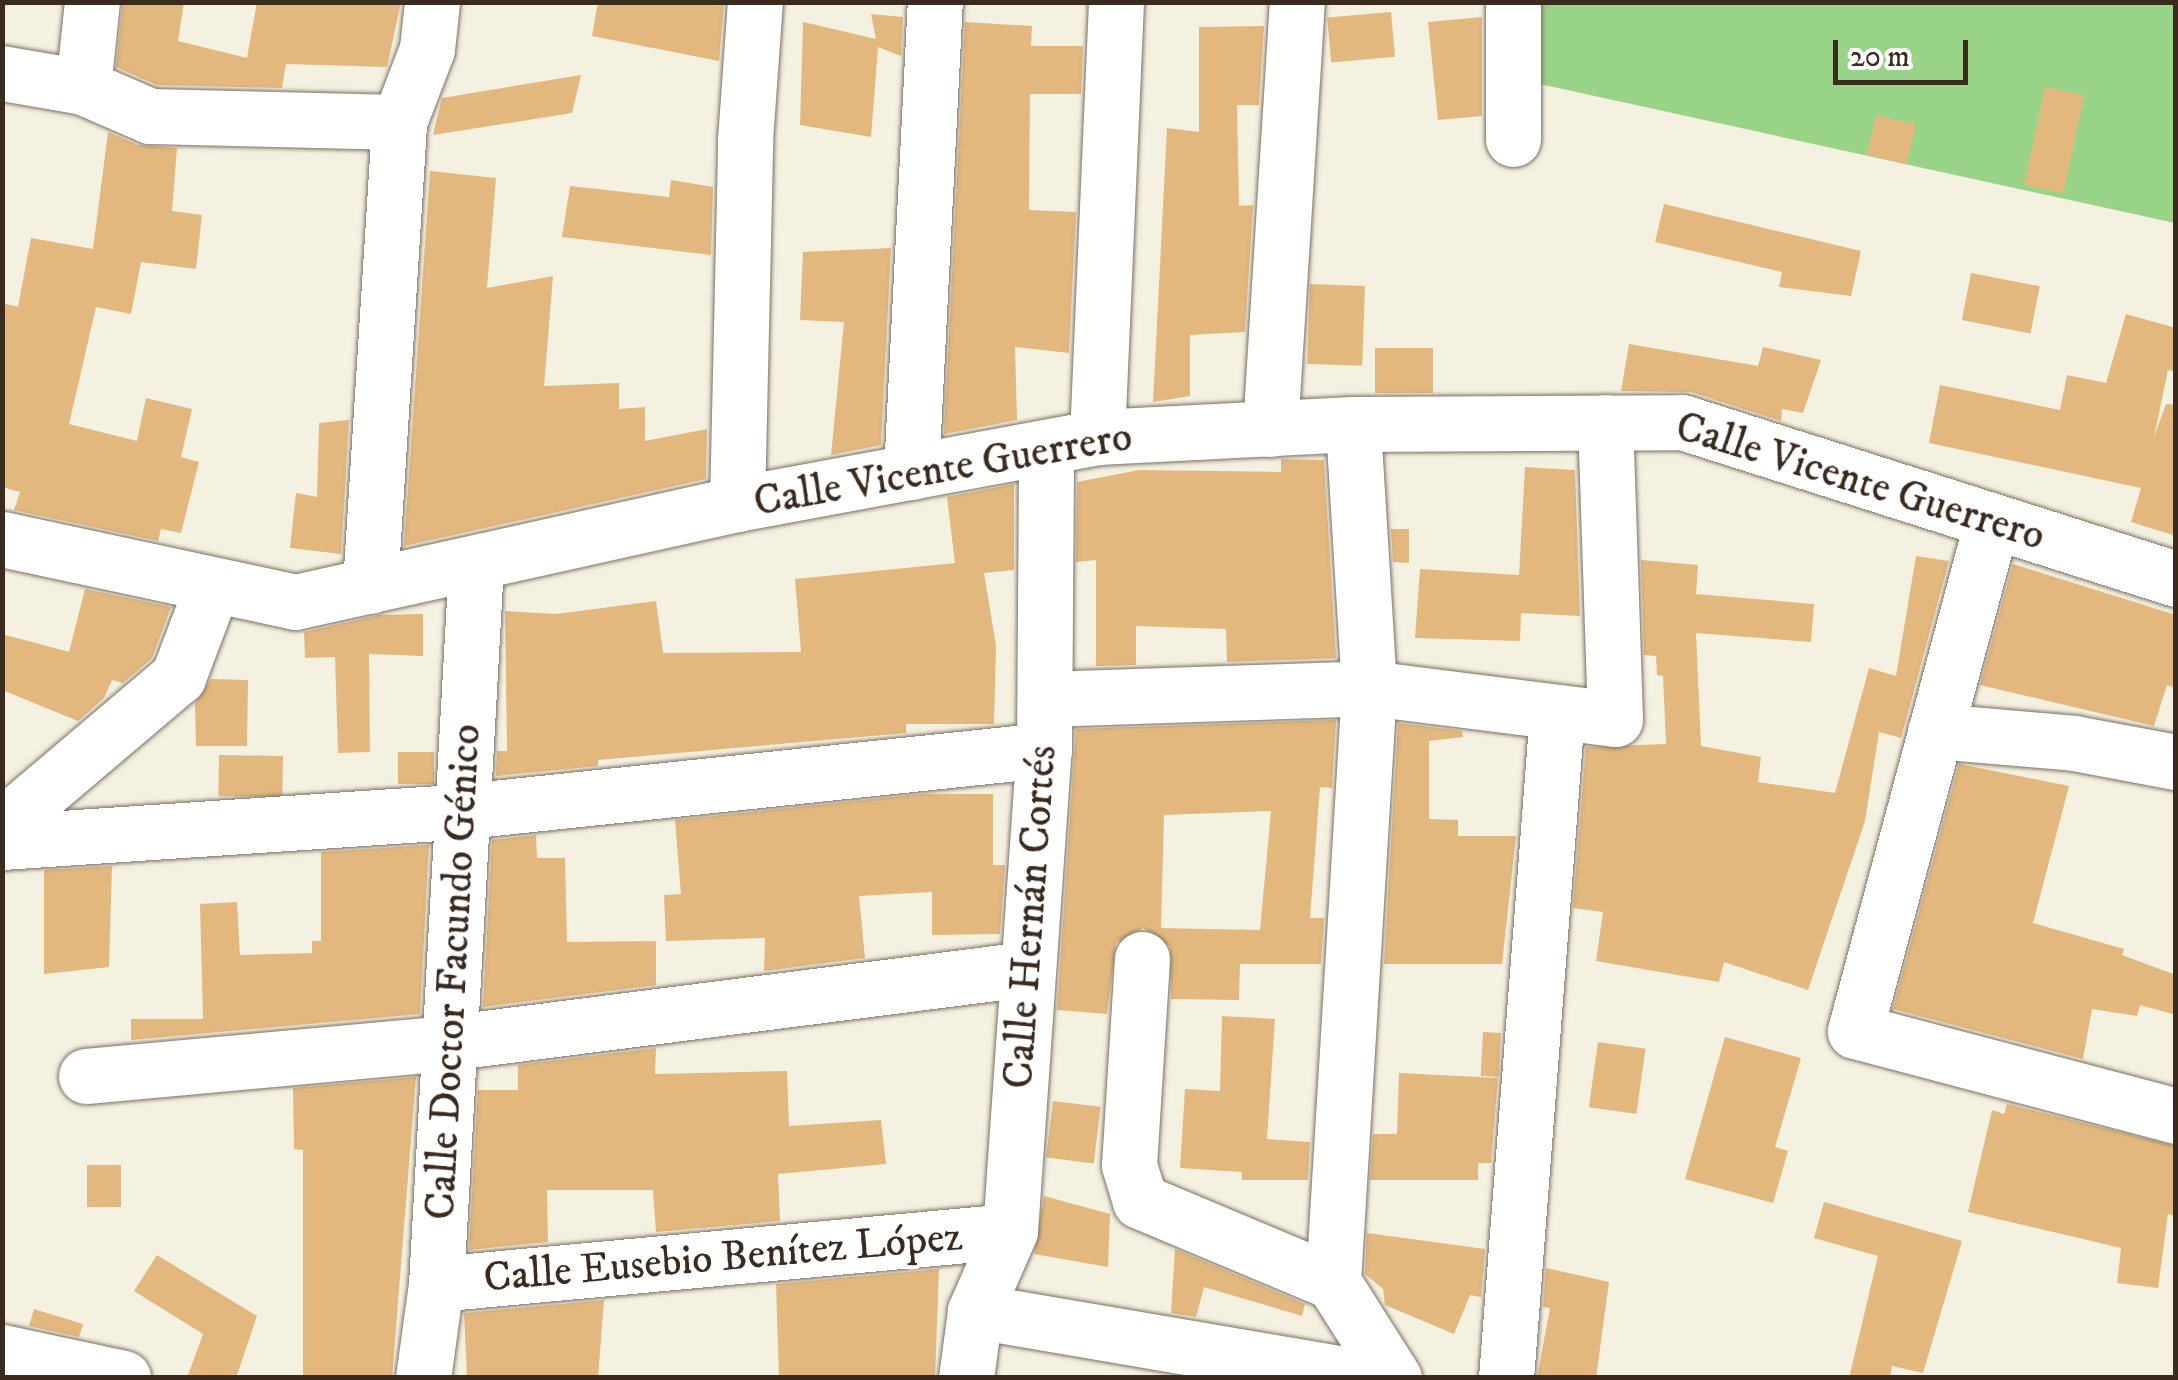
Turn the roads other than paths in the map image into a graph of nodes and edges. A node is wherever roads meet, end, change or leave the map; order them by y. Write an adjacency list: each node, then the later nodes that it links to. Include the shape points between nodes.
1 (92, 2): 9 (street)
2 (432, 2): 10 (street, via 427,49)
3 (755, 2): 17 (street, via 745,140)
4 (935, 2): 16 (street)
5 (1116, 2): 15 (street, Calle Hernán Cortés)
6 (1297, 2): 14 (street)
7 (1513, 2): 11 (street)
8 (2, 72): 9 (street)
9 (84, 87): 10 (street, via 150,116)
10 (398, 122): 23 (street)
11 (1513, 139)
12 (1605, 422): 13 (street, Calle Vicente Guerrero); 18 (street, Calle Vicente Guerrero, via 1682,422); 25 (street, via 1615,718)
13 (1353, 424): 14 (street, Calle Vicente Guerrero); 24 (street)
14 (1270, 429): 15 (street, Calle Vicente Guerrero)
15 (1071, 442): 16 (street, Calle Vicente Guerrero); 26 (street, Calle Hernán Cortés)
16 (911, 472): 17 (street, Calle Vicente Guerrero)
17 (737, 504): 20 (street, Calle Vicente Guerrero)
18 (1992, 520): 21 (street, Calle Vicente Guerrero); 27 (street)
19 (2, 540): 22 (street, Calle Vicente Guerrero)
20 (476, 565): 23 (street, Calle Vicente Guerrero); 29 (street, Calle Doctor Facundo Génico)
21 (2176, 579)
22 (212, 586): 23 (street, Calle Vicente Guerrero, via 295,602); 30 (street, via 178,677)
23 (370, 586)
24 (1369, 688): 25 (street); 26 (street); 38 (street)
25 (1557, 712): 47 (street)
26 (1045, 724): 29 (street); 33 (street, Calle Hernán Cortés)
27 (1935, 731): 28 (street, via 2074,743); 36 (street, via 1855,1030)
28 (2176, 762)
29 (465, 811): 31 (street); 34 (street, Calle Doctor Facundo Génico)
30 (2, 826)
31 (2, 842)
32 (1142, 959): 38 (street, via 1129,1165 1140,1201)
33 (1026, 969): 34 (street); 37 (street, Calle Hernán Cortés)
34 (446, 1042): 35 (street); 39 (street, Calle Doctor Facundo Génico)
35 (86, 1076)
36 (2176, 1116)
37 (1010, 1231): 39 (street, Calle Eusebio Benítez López); 40 (street, Calle Hernán Cortés)
38 (1334, 1282): 46 (street)
39 (436, 1284): 43 (street, Calle Doctor Facundo Génico)
40 (975, 1311): 44 (street, Calle Hernán Cortés); 45 (street)
41 (2, 1352): 42 (street)
42 (124, 1378)
43 (423, 1378)
44 (966, 1378)
45 (1364, 1378)
46 (1394, 1378)
47 (1506, 1378)

